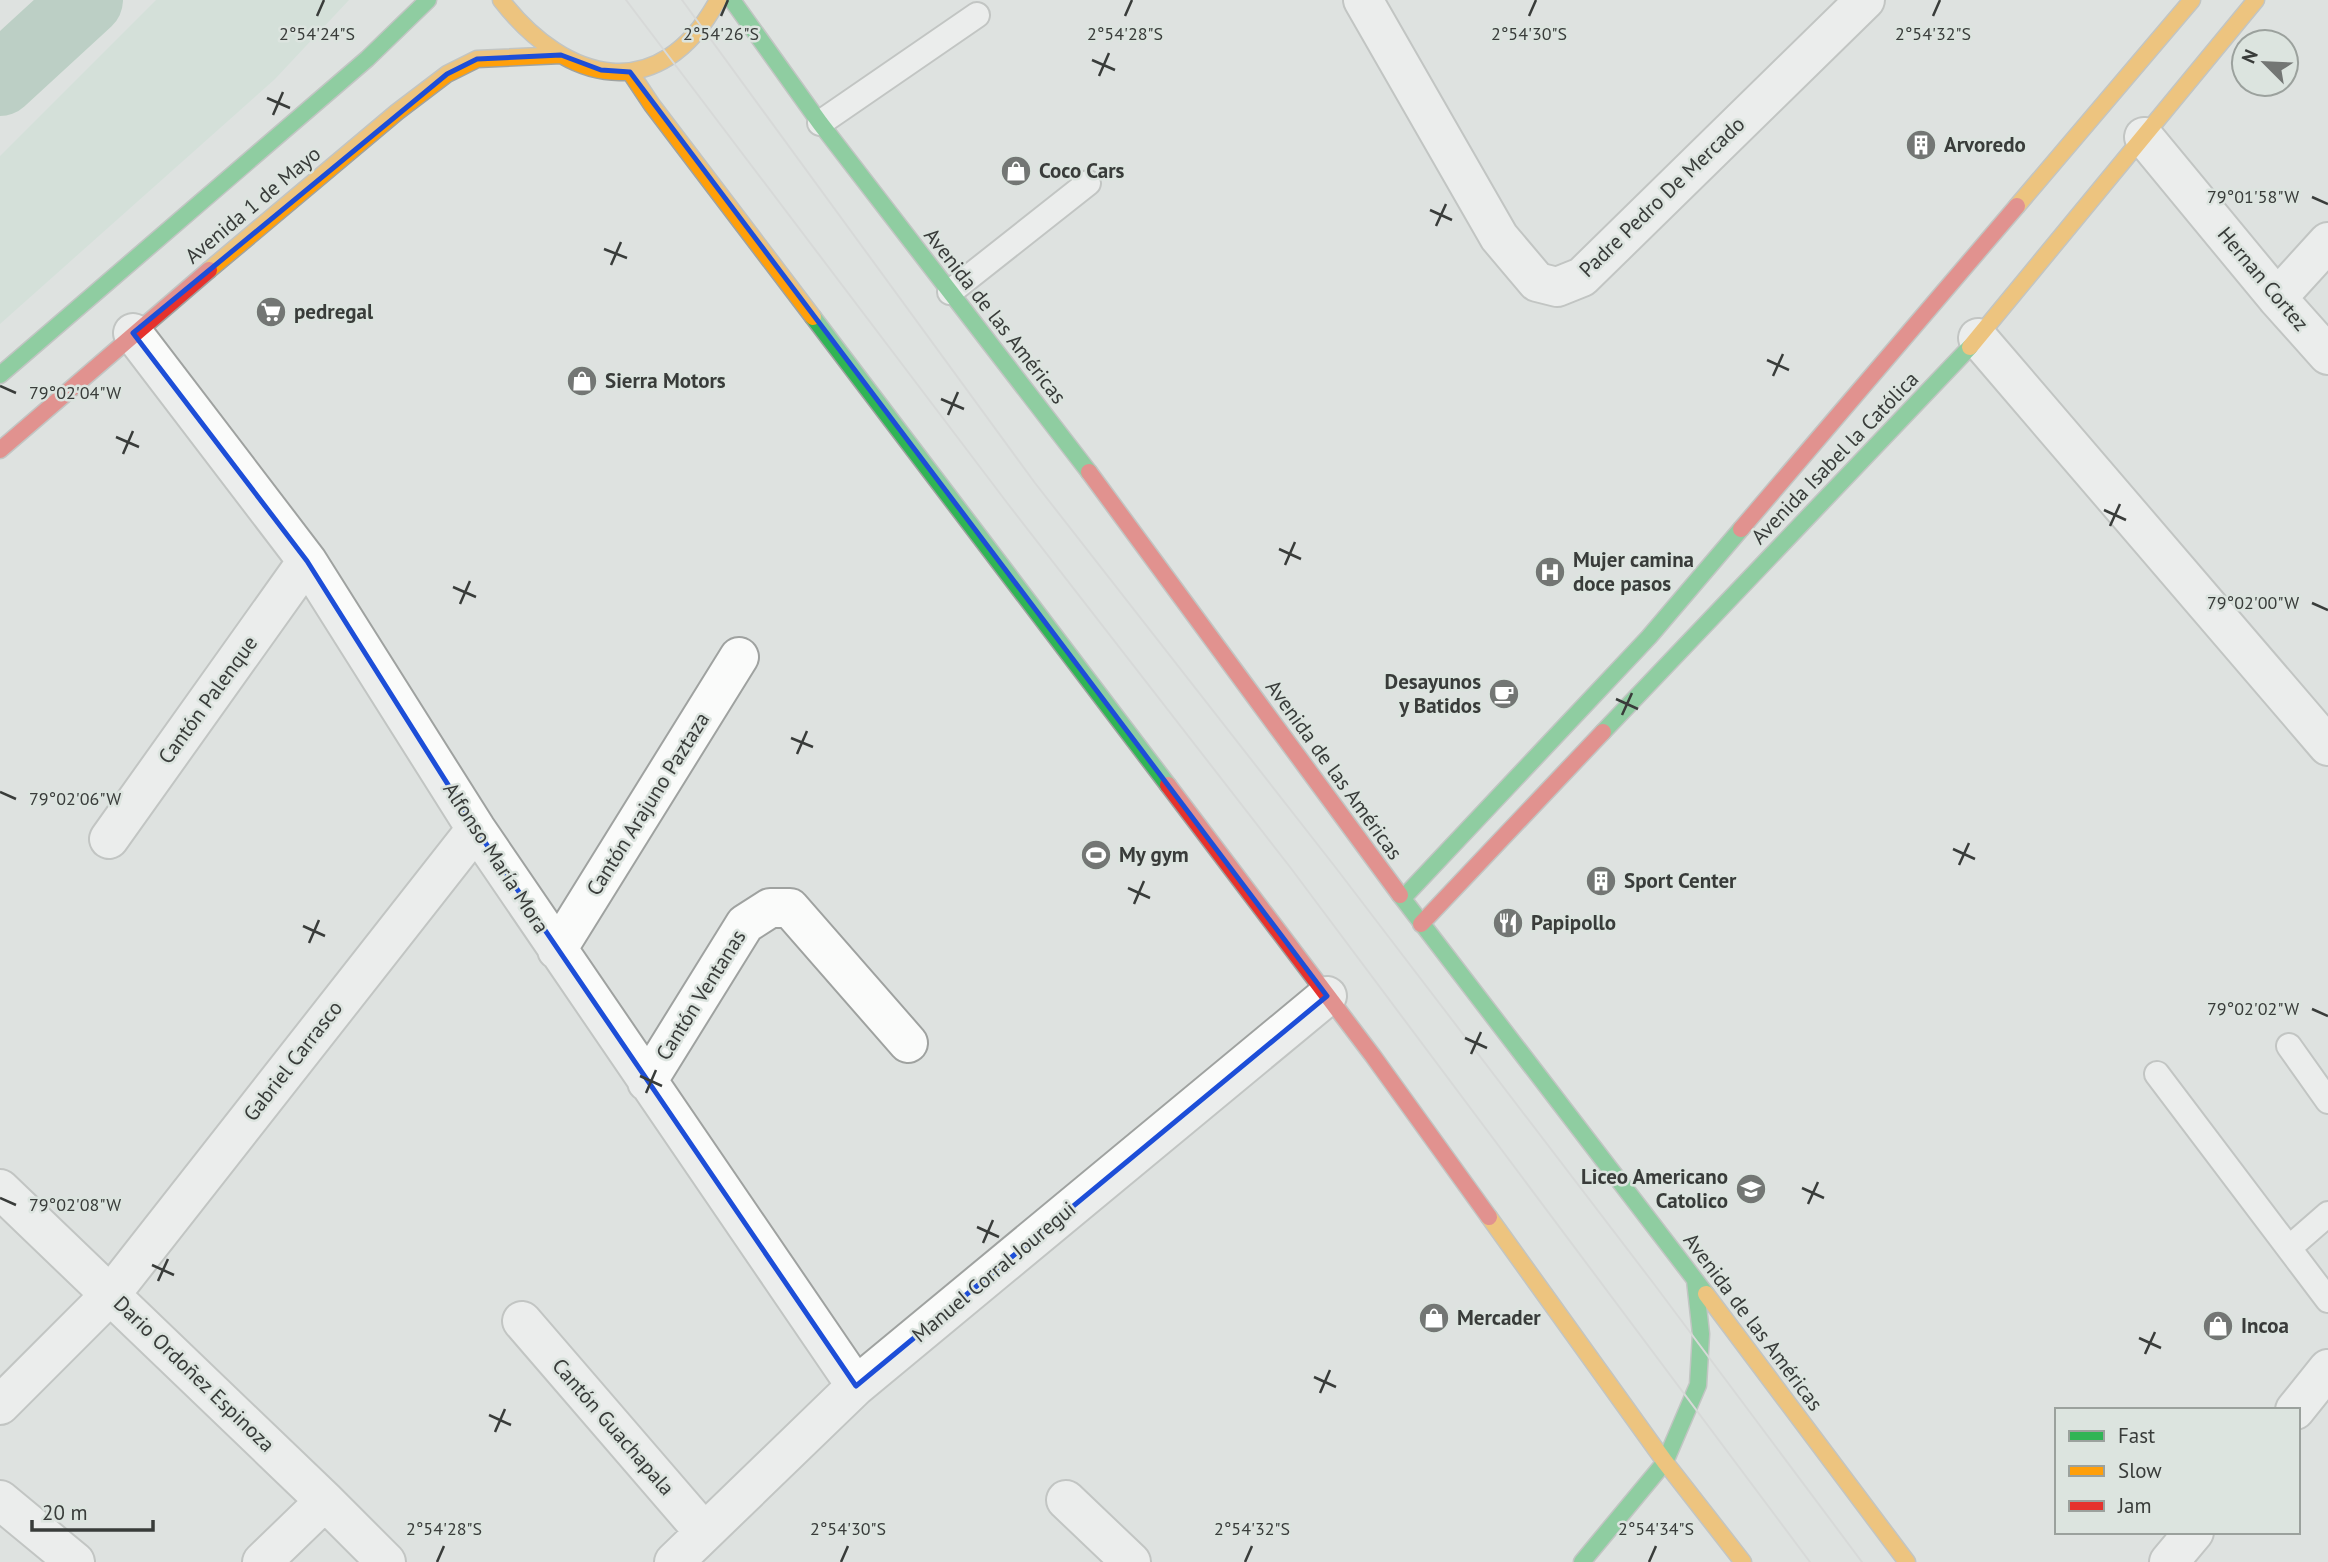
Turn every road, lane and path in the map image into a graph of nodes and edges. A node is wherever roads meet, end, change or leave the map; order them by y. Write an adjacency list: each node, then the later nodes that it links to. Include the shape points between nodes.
1 (428, 0): 21 (main road, Avenida 1 de Mayo, via 367,59)
2 (501, 0): 10 (main road, via 533,37)
3 (718, 0): 11 (main road, via 687,43 668,57)
4 (732, 0): 12 (main road, Avenida de las Américas)
5 (1363, 0): 6 (street, Padre Pedro De Mercado, via 1499,237 1537,282 1557,287 1582,277)
6 (1865, 0)
7 (2256, 0): 13 (main road, Avenida Isabel la Católica)
8 (2187, 4): 28 (main road, Avenida Isabel la Católica, via 1649,637)
9 (977, 15): 12 (lane)
10 (561, 55): 11 (main road, via 601,70); 18 (main road, Avenida 1 de Mayo, via 477,59 447,74)
11 (630, 72): 31 (main road)
12 (820, 123): 16 (main road, Avenida de las Américas)
13 (2144, 137): 17 (street, Hernan Cortez); 19 (main road, Avenida Isabel la Católica)
14 (1088, 183): 16 (lane)
15 (2328, 242): 17 (street)
16 (950, 292): 28 (main road, Avenida de las Américas, via 1074,452)
17 (2277, 298): 20 (street, Hernan Cortez)
18 (133, 333): 22 (main road, Avenida 1 de Mayo); 23 (street, Alfonso María Mora)
19 (1978, 338): 25 (street); 29 (main road, Avenida Isabel la Católica)
20 (2328, 355)
21 (0, 375)
22 (0, 450)
23 (307, 561): 26 (street, Alfonso María Mora); 27 (street, Cantón Palenque)
24 (739, 657): 30 (street, Cantón Arajuno Paztaza)
25 (2328, 746)
26 (476, 829): 30 (street, Alfonso María Mora); 41 (street, Gabriel Carrasco)
27 (109, 839)
28 (1403, 898): 29 (main road, Avenida de las Américas)
29 (1420, 924): 40 (main road, Avenida de las Américas)
30 (557, 950): 35 (street, Alfonso María Mora)
31 (1327, 996): 45 (street, Manuel Corral Jouregui); 48 (main road)
32 (908, 1043): 35 (street, Cantón Ventanas, via 790,908 769,908 745,924)
33 (2290, 1046): 36 (lane)
34 (2157, 1074): 39 (lane)
35 (646, 1082): 45 (street, Alfonso María Mora)
36 (2328, 1101)
37 (0, 1189): 41 (street, Dario Ordoñez Espinoza)
38 (2328, 1214): 39 (lane)
39 (2288, 1248): 42 (lane)
40 (1695, 1280): 48 (main road, via 1701,1334 1698,1385); 61 (main road, Avenida de las Américas)
41 (111, 1294): 46 (street, Gabriel Carrasco); 51 (street, Dario Ordoñez Espinoza)
42 (2328, 1300)
43 (523, 1321): 52 (street, Cantón Guachapala)
44 (2328, 1369): 47 (street)
45 (856, 1386): 52 (street, Manuel Corral Jouregui)
46 (0, 1405)
47 (2297, 1408)
48 (1665, 1462): 59 (main road); 60 (main road)
49 (0, 1500): 54 (street)
50 (1066, 1500): 58 (street)
51 (325, 1501): 55 (street); 56 (street, Dario Ordoñez Espinoza)
52 (704, 1532): 57 (street, Manuel Corral Jouregui)
53 (2192, 1534): 62 (street)
54 (75, 1562)
55 (262, 1562)
56 (386, 1562)
57 (674, 1562)
58 (1131, 1562)
59 (1582, 1562)
60 (1743, 1562)
61 (1907, 1562)
62 (2169, 1562)

